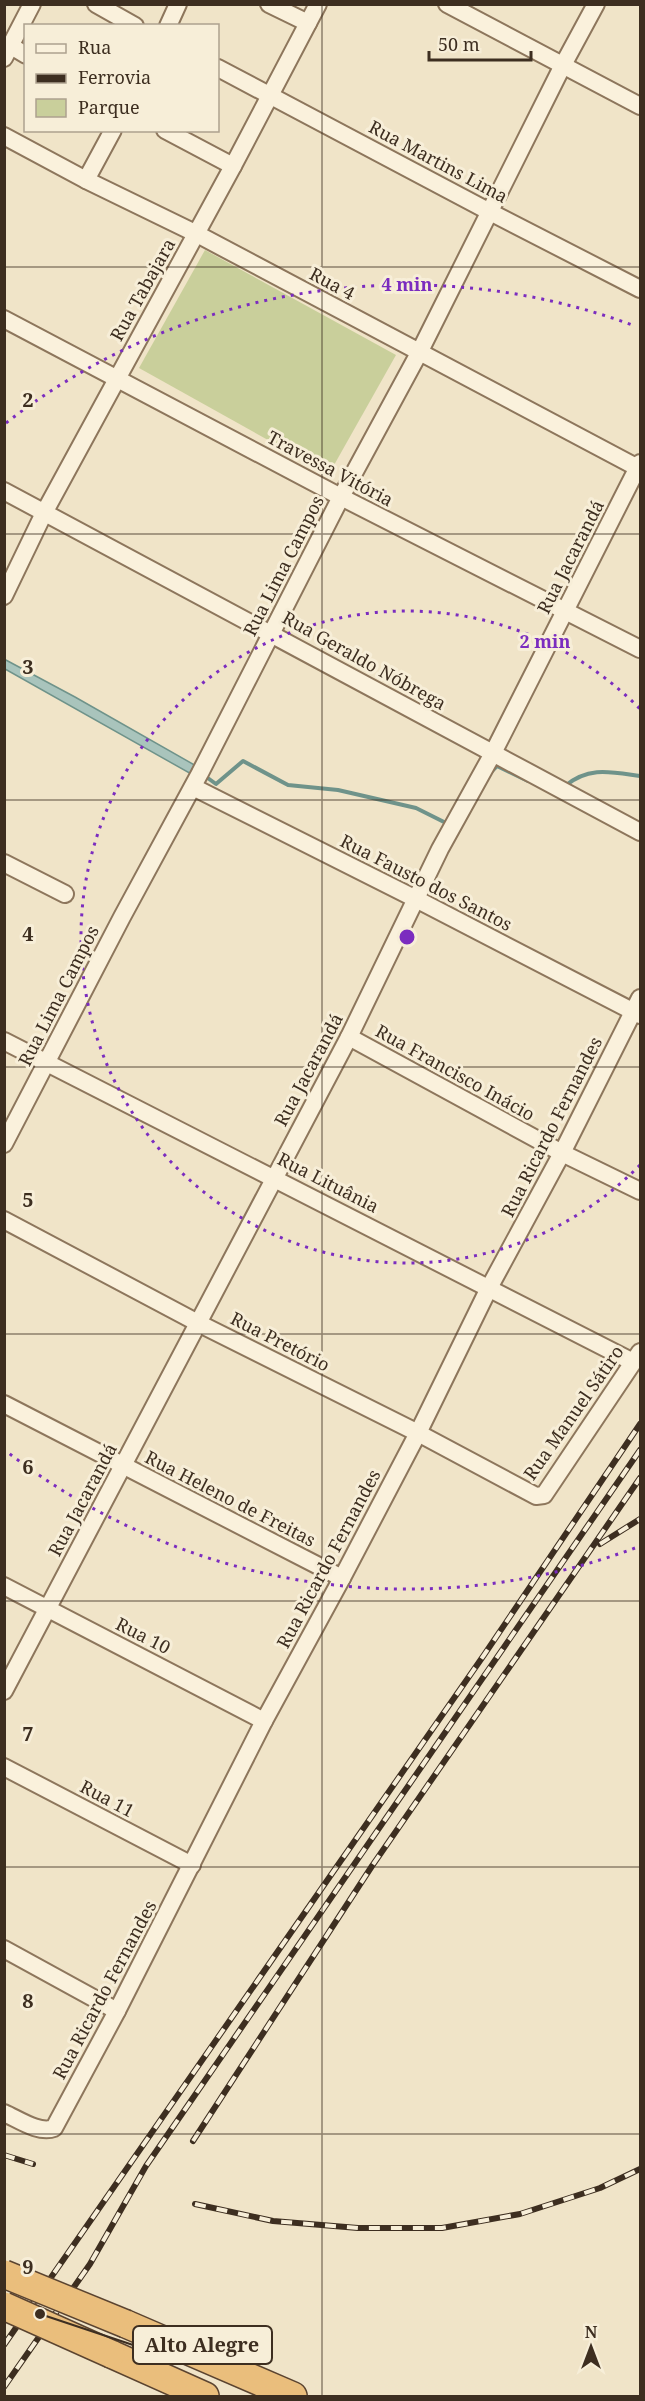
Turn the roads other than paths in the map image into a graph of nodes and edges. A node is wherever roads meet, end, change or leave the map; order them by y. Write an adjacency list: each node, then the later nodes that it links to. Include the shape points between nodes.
1 (32, 4): 9 (street)
2 (96, 4): 10 (street)
3 (178, 4): 11 (street)
4 (268, 4): 8 (street)
5 (318, 4): 8 (street, Rua Tabajara)
6 (447, 4): 14 (street)
7 (597, 4): 14 (street, Rua Lima Campos)
8 (308, 23): 16 (street, Rua Tabajara)
9 (25, 24)
10 (131, 24)
11 (169, 24)
12 (24, 26): 13 (street)
13 (14, 53)
14 (563, 65): 17 (street); 23 (street, Rua Lima Campos)
15 (219, 69): 16 (street, Rua Martins Lima)
16 (270, 95): 21 (street, Rua Tabajara); 23 (street, Rua Martins Lima)
17 (640, 106)
18 (112, 132): 22 (street)
19 (169, 132): 21 (street)
20 (4, 136): 22 (street, Rua 4)
21 (233, 166): 24 (street, Rua Tabajara)
22 (86, 180): 24 (street, Rua 4)
23 (490, 212): 25 (street, Rua Martins Lima); 27 (street, Rua Lima Campos)
24 (196, 234): 27 (street, Rua 4); 28 (street, Rua Tabajara)
25 (640, 289)
26 (4, 319): 28 (street, Travessa Vitória)
27 (419, 352): 29 (street, Rua 4); 31 (street, Rua Lima Campos)
28 (117, 378): 31 (street, Travessa Vitória); 32 (street, Rua Tabajara)
29 (640, 467): 34 (street, Rua Jacarandá)
30 (4, 491): 32 (street, Rua Geraldo Nóbrega)
31 (341, 497): 34 (street, Travessa Vitória); 35 (street, Rua Lima Campos)
32 (44, 513): 33 (street, Rua Tabajara); 35 (street, Rua Geraldo Nóbrega)
33 (4, 596)
34 (565, 612): 36 (street, Travessa Vitória); 37 (street, Rua Jacarandá)
35 (271, 632): 37 (street, Rua Geraldo Nóbrega); 38 (street, Rua Lima Campos)
36 (640, 650)
37 (492, 754): 39 (street, Rua Geraldo Nóbrega); 42 (street, Rua Jacarandá)
38 (193, 787): 42 (street, Rua Fausto dos Santos); 46 (street, Rua Lima Campos)
39 (640, 832)
40 (4, 863): 41 (street)
41 (65, 894)
42 (416, 898): 43 (street, Rua Fausto dos Santos); 44 (street, Rua Jacarandá)
43 (638, 1008): 48 (street, Rua Ricardo Fernandes)
44 (349, 1037): 48 (street, Rua Francisco Inácio); 49 (street, Rua Jacarandá)
45 (4, 1041): 46 (street, Rua Lituânia)
46 (47, 1062): 47 (street, Rua Lima Campos); 49 (street, Rua Lituânia)
47 (4, 1144)
48 (562, 1153): 50 (street, Rua Francisco Inácio); 52 (street, Rua Ricardo Fernandes)
49 (274, 1177): 52 (street, Rua Lituânia); 53 (street, Rua Jacarandá)
50 (640, 1191)
51 (4, 1220): 53 (street, Rua Pretório)
52 (489, 1288): 54 (street, Rua Lituânia); 56 (street, Rua Ricardo Fernandes)
53 (198, 1323): 56 (street, Rua Pretório); 57 (street, Rua Jacarandá)
54 (637, 1357): 58 (street, Rua Manuel Sátiro, via 544,1495)
55 (4, 1404): 57 (street, Rua Heleno de Freitas)
56 (418, 1433): 58 (street, Rua Pretório); 59 (street, Rua Ricardo Fernandes)
57 (123, 1467): 59 (street, Rua Heleno de Freitas); 61 (street, Rua Jacarandá)
58 (538, 1497)
59 (342, 1578): 63 (street, Rua Ricardo Fernandes)
60 (4, 1586): 61 (street, Rua 10)
61 (48, 1609): 62 (street, Rua Jacarandá); 63 (street, Rua 10)
62 (4, 1691)
63 (264, 1721): 65 (street, Rua Ricardo Fernandes)
64 (4, 1767): 65 (street, Rua 11)
65 (192, 1865): 67 (street, Rua Ricardo Fernandes)
66 (4, 1949): 67 (street)
67 (117, 2011): 68 (street, Rua Ricardo Fernandes, via 54,2128 44,2130)
68 (4, 2113)
69 (4, 2274): 72 (highway, bridge)
70 (4, 2306): 71 (highway, bridge)
71 (205, 2397)
72 (293, 2397)

